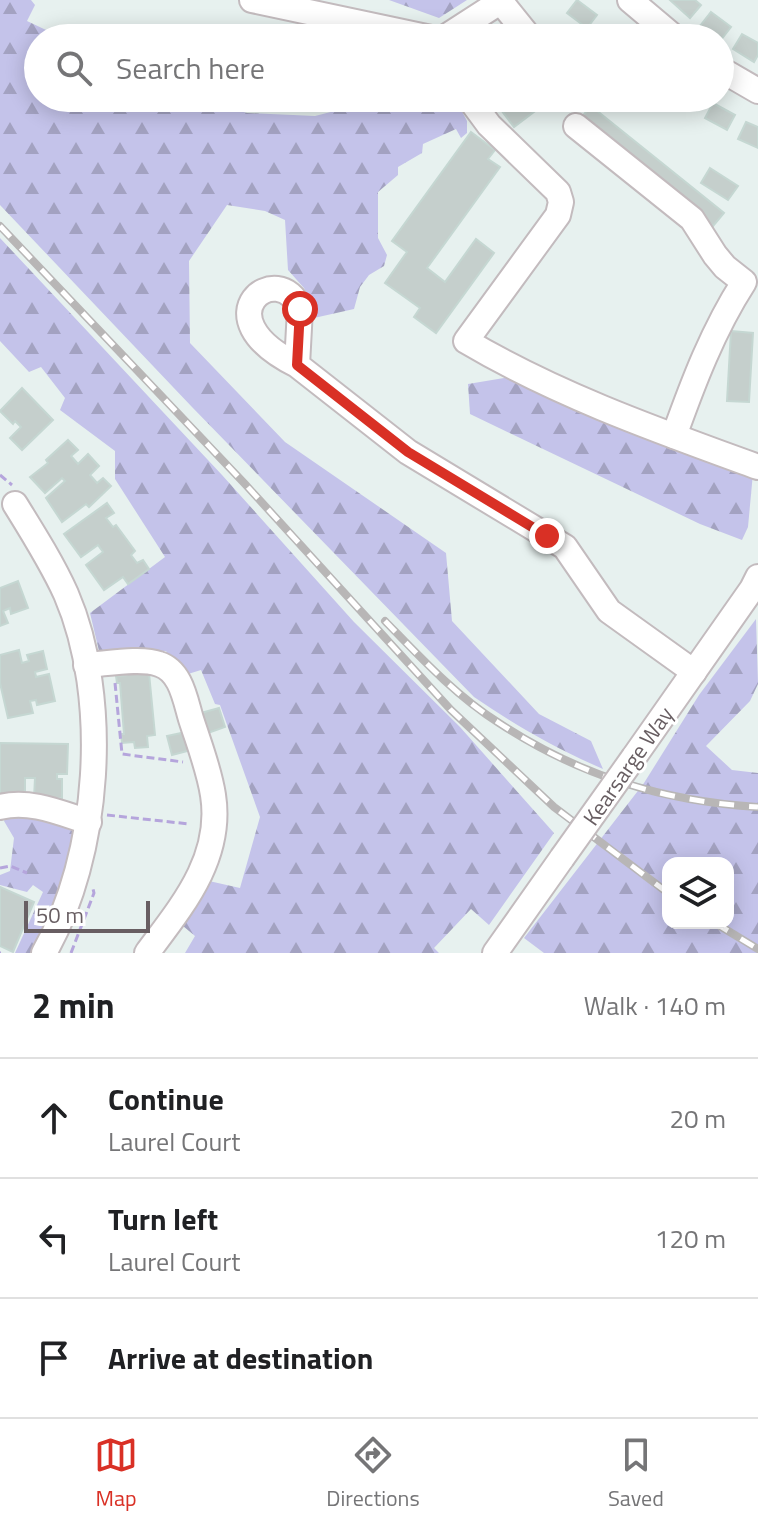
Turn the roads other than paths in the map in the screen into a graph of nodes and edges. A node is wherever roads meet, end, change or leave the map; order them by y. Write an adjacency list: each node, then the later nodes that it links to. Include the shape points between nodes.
1 (252, 0): 4 (street)
2 (630, 0): 7 (street)
3 (502, 1): 5 (street); 6 (street)
4 (365, 24)
5 (466, 24)
6 (519, 24)
7 (658, 24)
8 (734, 77): 9 (street)
9 (758, 91)
10 (479, 112): 14 (street, via 558,192 561,202 558,215 466,341 551,385)
11 (576, 126): 12 (street, via 692,219 725,267)
12 (751, 287): 14 (street, via 729,305)
13 (297, 365): 19 (street, via 408,452 565,547 609,611)
14 (674, 436): 15 (street)
15 (758, 467)
16 (15, 504): 18 (street, via 66,594)
17 (758, 577): 19 (street, Kearsarge Way)
18 (86, 665): 21 (street); 23 (street, via 151,662 171,671 182,688 207,765 215,817 208,858)
19 (694, 672): 24 (street, Kearsarge Way, bridge)
20 (0, 807): 21 (street, via 27,805)
21 (94, 818): 22 (street, via 77,879)
22 (44, 953)
23 (147, 953)
24 (495, 953)

